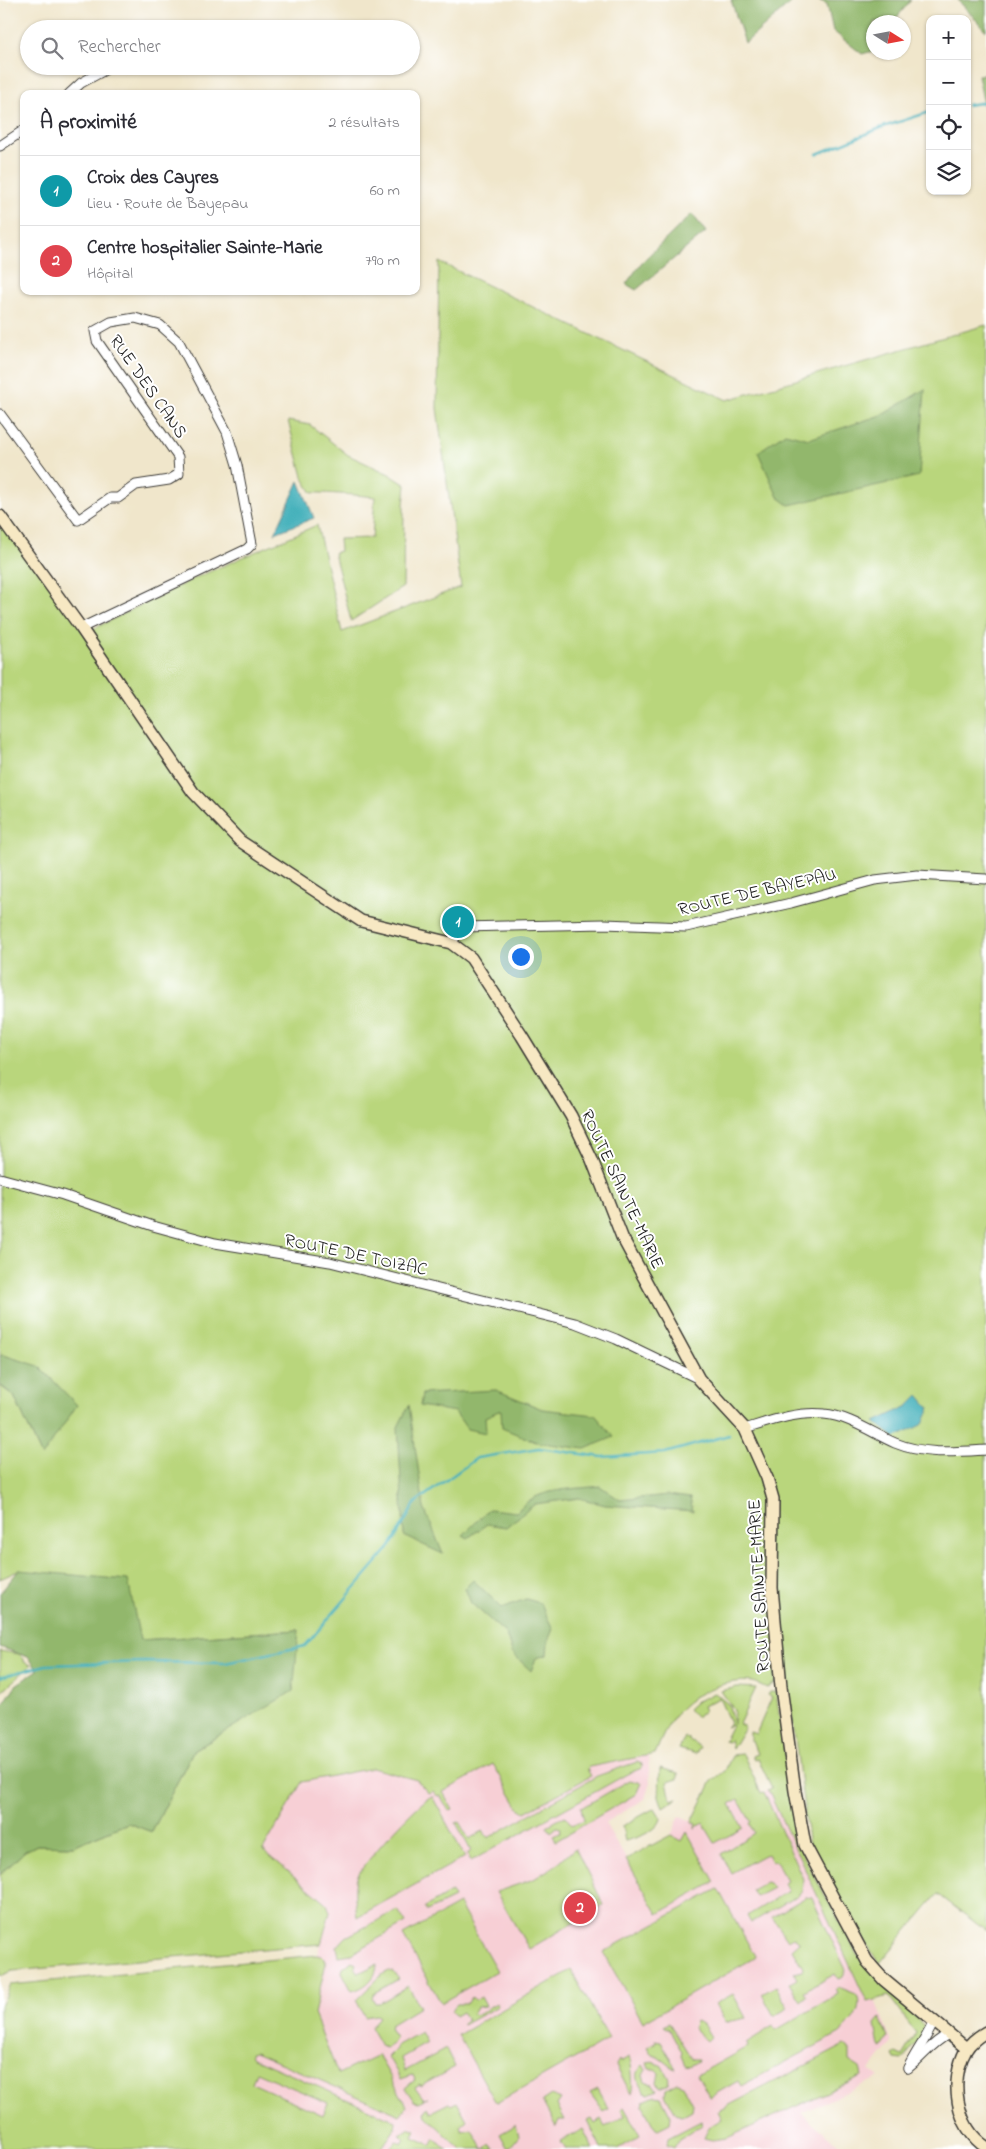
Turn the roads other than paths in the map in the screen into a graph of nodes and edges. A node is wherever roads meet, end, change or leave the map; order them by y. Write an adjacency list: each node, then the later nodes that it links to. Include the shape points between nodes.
1 (96, 75): 2 (street)
2 (74, 90)
3 (20, 133): 4 (street)
4 (0, 146)
5 (0, 413): 7 (street, RUE DES CANS, via 78,520 136,485 169,480 179,474 178,457 97,341 95,331 111,322 135,318 160,325 179,342 227,432 237,464 252,544 247,550)
6 (0, 516): 7 (street)
7 (81, 628): 9 (street, via 193,792 240,842 361,921)
8 (986, 879): 9 (street, ROUTE DE BAYEPAU, via 916,875 875,880 686,927 604,924 463,927)
9 (451, 943): 11 (street, ROUTE SAINTE-MARIE, via 471,958 571,1116 622,1237)
10 (0, 1178): 11 (street, ROUTE DE TOIZAC, via 215,1243 330,1262 575,1323)
11 (699, 1379): 12 (street, ROUTE SAINTE-MARIE)
12 (745, 1429): 13 (street, via 778,1418 824,1414 852,1422 915,1450); 14 (street, ROUTE SAINTE-MARIE, via 773,1500 773,1598 786,1722 805,1844 867,1961 884,1980)
13 (986, 1450)
14 (934, 2021): 16 (street, ROUTE SAINTE-MARIE); 16 (street, via 908,2068 936,2040)
15 (986, 2032): 17 (street)
16 (949, 2034): 17 (street, ROUTE SAINTE-MARIE)
17 (966, 2048): 18 (street, via 959,2066 958,2102 963,2121)
18 (986, 2147)

